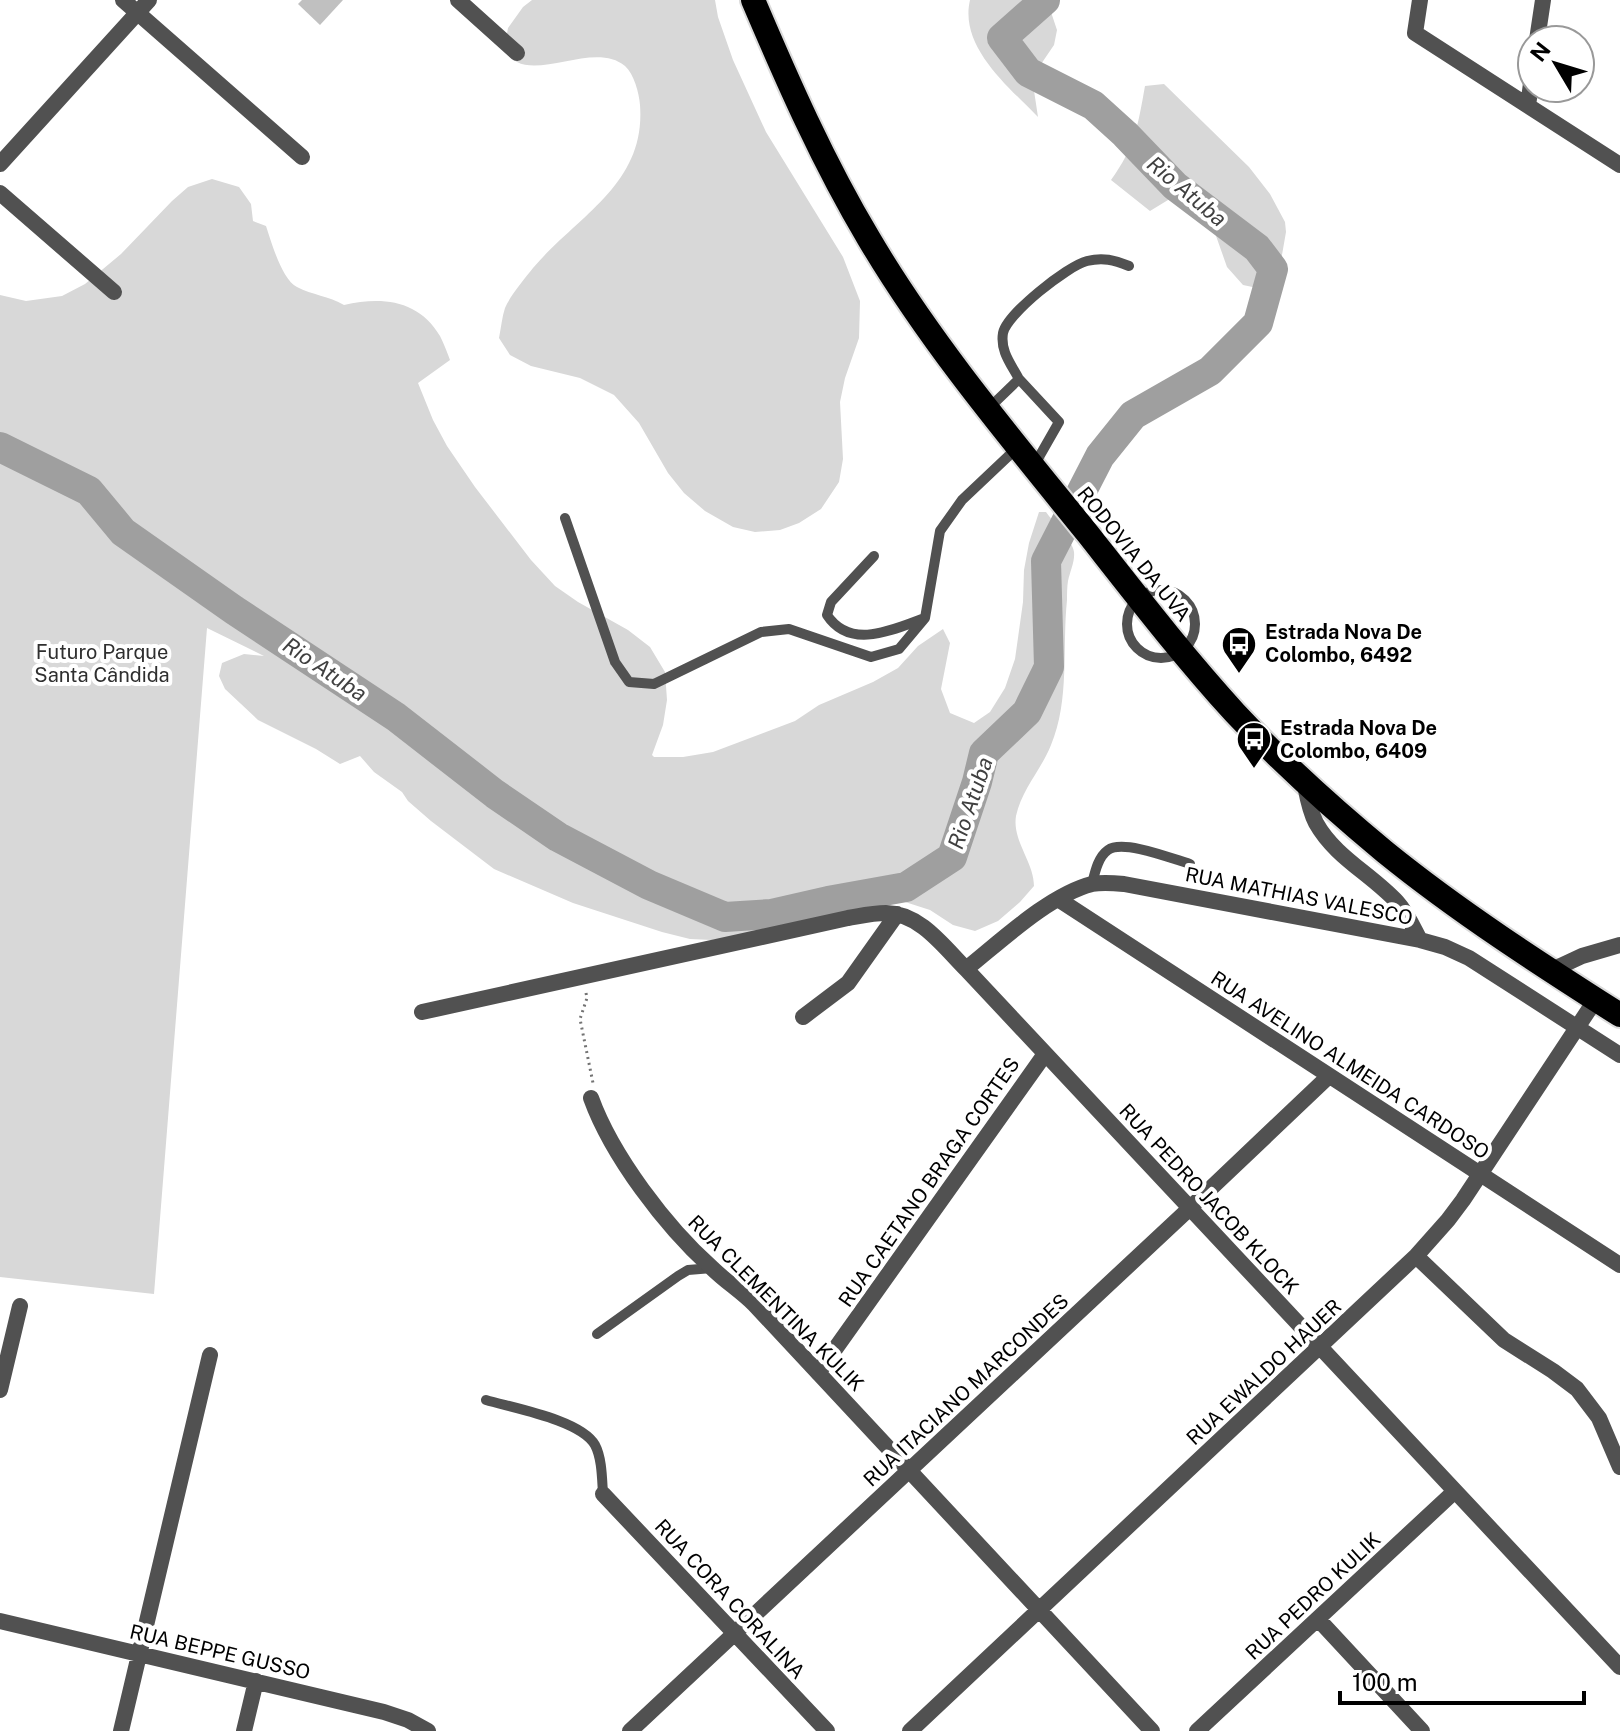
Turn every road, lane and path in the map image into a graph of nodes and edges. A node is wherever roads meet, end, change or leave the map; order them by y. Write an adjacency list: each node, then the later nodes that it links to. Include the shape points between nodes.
1 (123, 0): 6 (street)
2 (458, 0): 8 (street)
3 (753, 0): 17 (highway, RODOVIA DA UVA, via 802,112 870,240)
4 (1420, 0): 9 (street, via 1415,33)
5 (1543, 0): 7 (street)
6 (143, 6): 10 (street); 11 (street)
7 (1539, 24)
8 (517, 53)
9 (1528, 106): 12 (street)
10 (302, 157)
11 (0, 164)
12 (1620, 165)
13 (0, 193): 15 (street)
14 (1129, 266): 16 (lane, via 1108,258 1085,261 1063,272 1013,316 1002,350)
15 (114, 292)
16 (1019, 379): 17 (lane); 18 (lane, via 1059,422)
17 (988, 409): 18 (highway, RODOVIA DA UVA)
18 (1026, 457): 21 (highway, RODOVIA DA UVA); 22 (lane, via 962,500 940,531)
19 (565, 518): 22 (lane, via 615,662 629,682 654,684 761,632 789,629 871,657 899,649)
20 (874, 556): 22 (lane, via 831,602 827,615 834,625 854,634 884,633)
21 (1138, 597): 23 (highway, RODOVIA DA UVA); 23 (lane, via 1127,629 1134,646 1149,657 1168,658); 23 (lane, via 1156,589 1173,591 1187,601 1195,617 1194,635)
22 (925, 618)
23 (1182, 651): 24 (highway, RODOVIA DA UVA)
24 (1304, 780): 29 (street, via 1325,837 1397,902); 32 (highway, RODOVIA DA UVA, via 1385,852)
25 (1190, 864): 26 (lane, via 1113,847 1098,863)
26 (1092, 884): 27 (street, RUA MATHIAS VALESCO); 29 (street, RUA MATHIAS VALESCO, via 1124,884)
27 (1058, 899): 31 (street, RUA MATHIAS VALESCO); 41 (street, RUA AVELINO ALMEIDA CARDOSO)
28 (897, 914): 31 (street, RUA PEDRO JACOB KLOCK, via 920,925); 33 (street, via 848,918); 37 (street, via 848,983)
29 (1420, 940): 38 (street, RUA MATHIAS VALESCO, via 1469,958)
30 (1620, 945): 32 (street)
31 (966, 969): 39 (street, RUA PEDRO JACOB KLOCK)
32 (1552, 970): 34 (highway, RODOVIA DA UVA)
33 (582, 976): 35 (street); 42 (path, via 587,998 580,1019)
34 (1596, 999): 36 (highway, RODOVIA DA UVA); 38 (street, RUA EWALDO HAUER)
35 (422, 1012)
36 (1620, 1015)
37 (803, 1017)
38 (1577, 1028): 40 (street, RUA MATHIAS VALESCO); 43 (street, RUA EWALDO HAUER)
39 (1045, 1054): 44 (street, RUA PEDRO JACOB KLOCK); 52 (street, RUA CAETANO BRAGA CORTES)
40 (1620, 1055)
41 (1329, 1076): 43 (street, RUA AVELINO ALMEIDA CARDOSO); 44 (street, RUA ITACIANO MARCONDES)
42 (591, 1098): 47 (street, RUA CLEMENTINA KULIK, via 625,1165)
43 (1480, 1174): 45 (street, RUA EWALDO HAUER); 46 (street, RUA AVELINO ALMEIDA CARDOSO)
44 (1190, 1208): 50 (street, RUA PEDRO JACOB KLOCK); 56 (street, RUA ITACIANO MARCONDES)
45 (1416, 1256): 50 (street, RUA EWALDO HAUER); 55 (street, via 1504,1340 1577,1389 1599,1418)
46 (1620, 1265)
47 (712, 1268): 49 (lane, via 688,1270); 52 (street, RUA CLEMENTINA KULIK)
48 (20, 1306): 53 (street)
49 (597, 1334)
50 (1320, 1347): 57 (street, RUA PEDRO JACOB KLOCK); 59 (street, RUA EWALDO HAUER)
51 (210, 1355): 63 (street)
52 (818, 1373): 56 (street, RUA CLEMENTINA KULIK)
53 (0, 1390)
54 (486, 1400): 58 (lane, via 555,1419 584,1433 595,1445)
55 (1620, 1467)
56 (909, 1470): 59 (street, RUA CLEMENTINA KULIK); 62 (street, RUA ITACIANO MARCONDES)
57 (1455, 1491): 60 (street, RUA PEDRO KULIK); 64 (street, RUA PEDRO JACOB KLOCK)
58 (603, 1494): 62 (street, RUA CORA CORALINA)
59 (1039, 1610): 71 (street, RUA EWALDO HAUER); 72 (street, RUA CLEMENTINA KULIK)
60 (1318, 1619): 73 (street, RUA PEDRO KULIK); 74 (street)
61 (0, 1621): 63 (street, RUA BEPPE GUSSO)
62 (735, 1633): 69 (street, RUA ITACIANO MARCONDES); 70 (street, RUA CORA CORALINA)
63 (139, 1654): 65 (street, RUA BEPPE GUSSO); 66 (street)
64 (1620, 1667)
65 (256, 1681): 67 (street); 68 (street, RUA BEPPE GUSSO, via 384,1712)
66 (121, 1731)
67 (244, 1731)
68 (428, 1731)
69 (630, 1731)
70 (827, 1731)
71 (910, 1731)
72 (1152, 1731)
73 (1197, 1731)
74 (1422, 1731)

